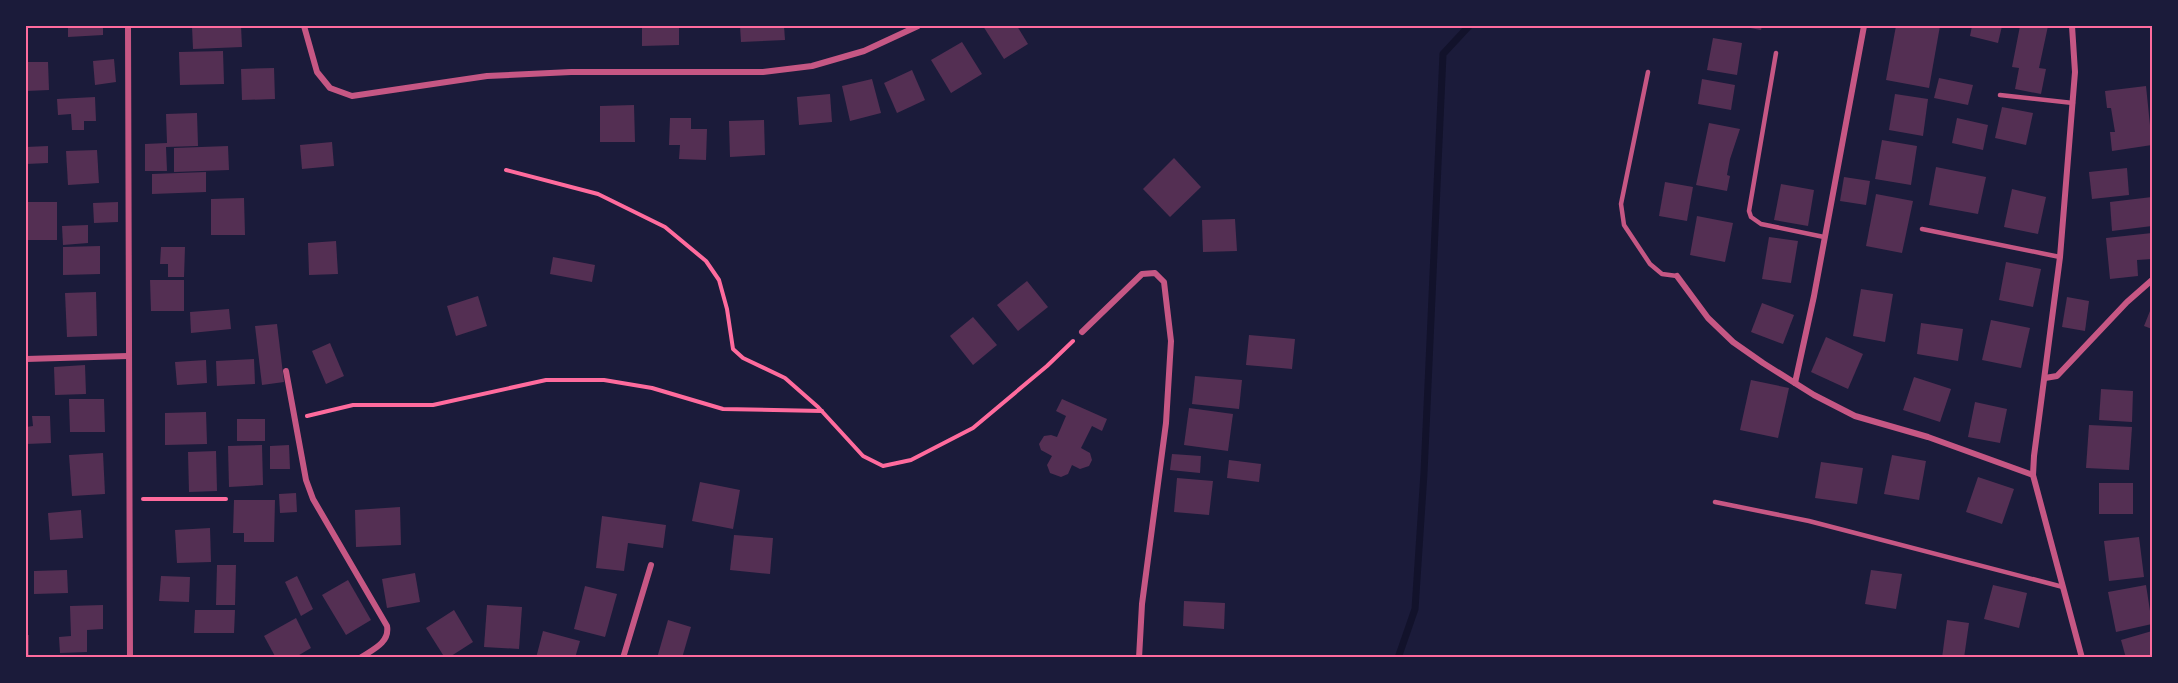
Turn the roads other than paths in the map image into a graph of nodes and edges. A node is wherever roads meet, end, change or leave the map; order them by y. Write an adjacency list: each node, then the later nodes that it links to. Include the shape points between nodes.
1 (128, 26): 16 (street)
2 (304, 26): 3 (street, via 317,72 330,88 352,96 487,76 763,72 812,66 864,51)
3 (918, 26)
4 (1864, 26): 11 (street)
5 (2072, 26): 9 (street)
6 (1776, 53): 11 (lane, via 1749,212 1761,224)
7 (1648, 72): 13 (lane, via 1621,215 1650,264 1662,274)
8 (2000, 95): 9 (lane)
9 (2073, 103): 12 (street)
10 (1922, 229): 12 (lane)
11 (1824, 237): 20 (street)
12 (2060, 257): 19 (street)
13 (1677, 276): 20 (street, via 1708,318 1733,342)
14 (2152, 280): 19 (street, via 2058,376)
15 (1082, 332): 28 (street, via 1142,274 1155,273 1164,282 1171,341 1166,423 1142,604)
16 (128, 356): 17 (street); 25 (street)
17 (26, 359)
18 (286, 371): 26 (street, via 306,480 387,626 384,641)
19 (2044, 378): 21 (street)
20 (1796, 383): 21 (street, via 1855,416 1928,436)
21 (2033, 475): 24 (street)
22 (1715, 502): 24 (lane, via 1809,521)
23 (651, 565): 27 (street)
24 (2063, 587): 29 (street)
25 (130, 657)
26 (360, 657)
27 (623, 657)
28 (1139, 657)
29 (2082, 657)

